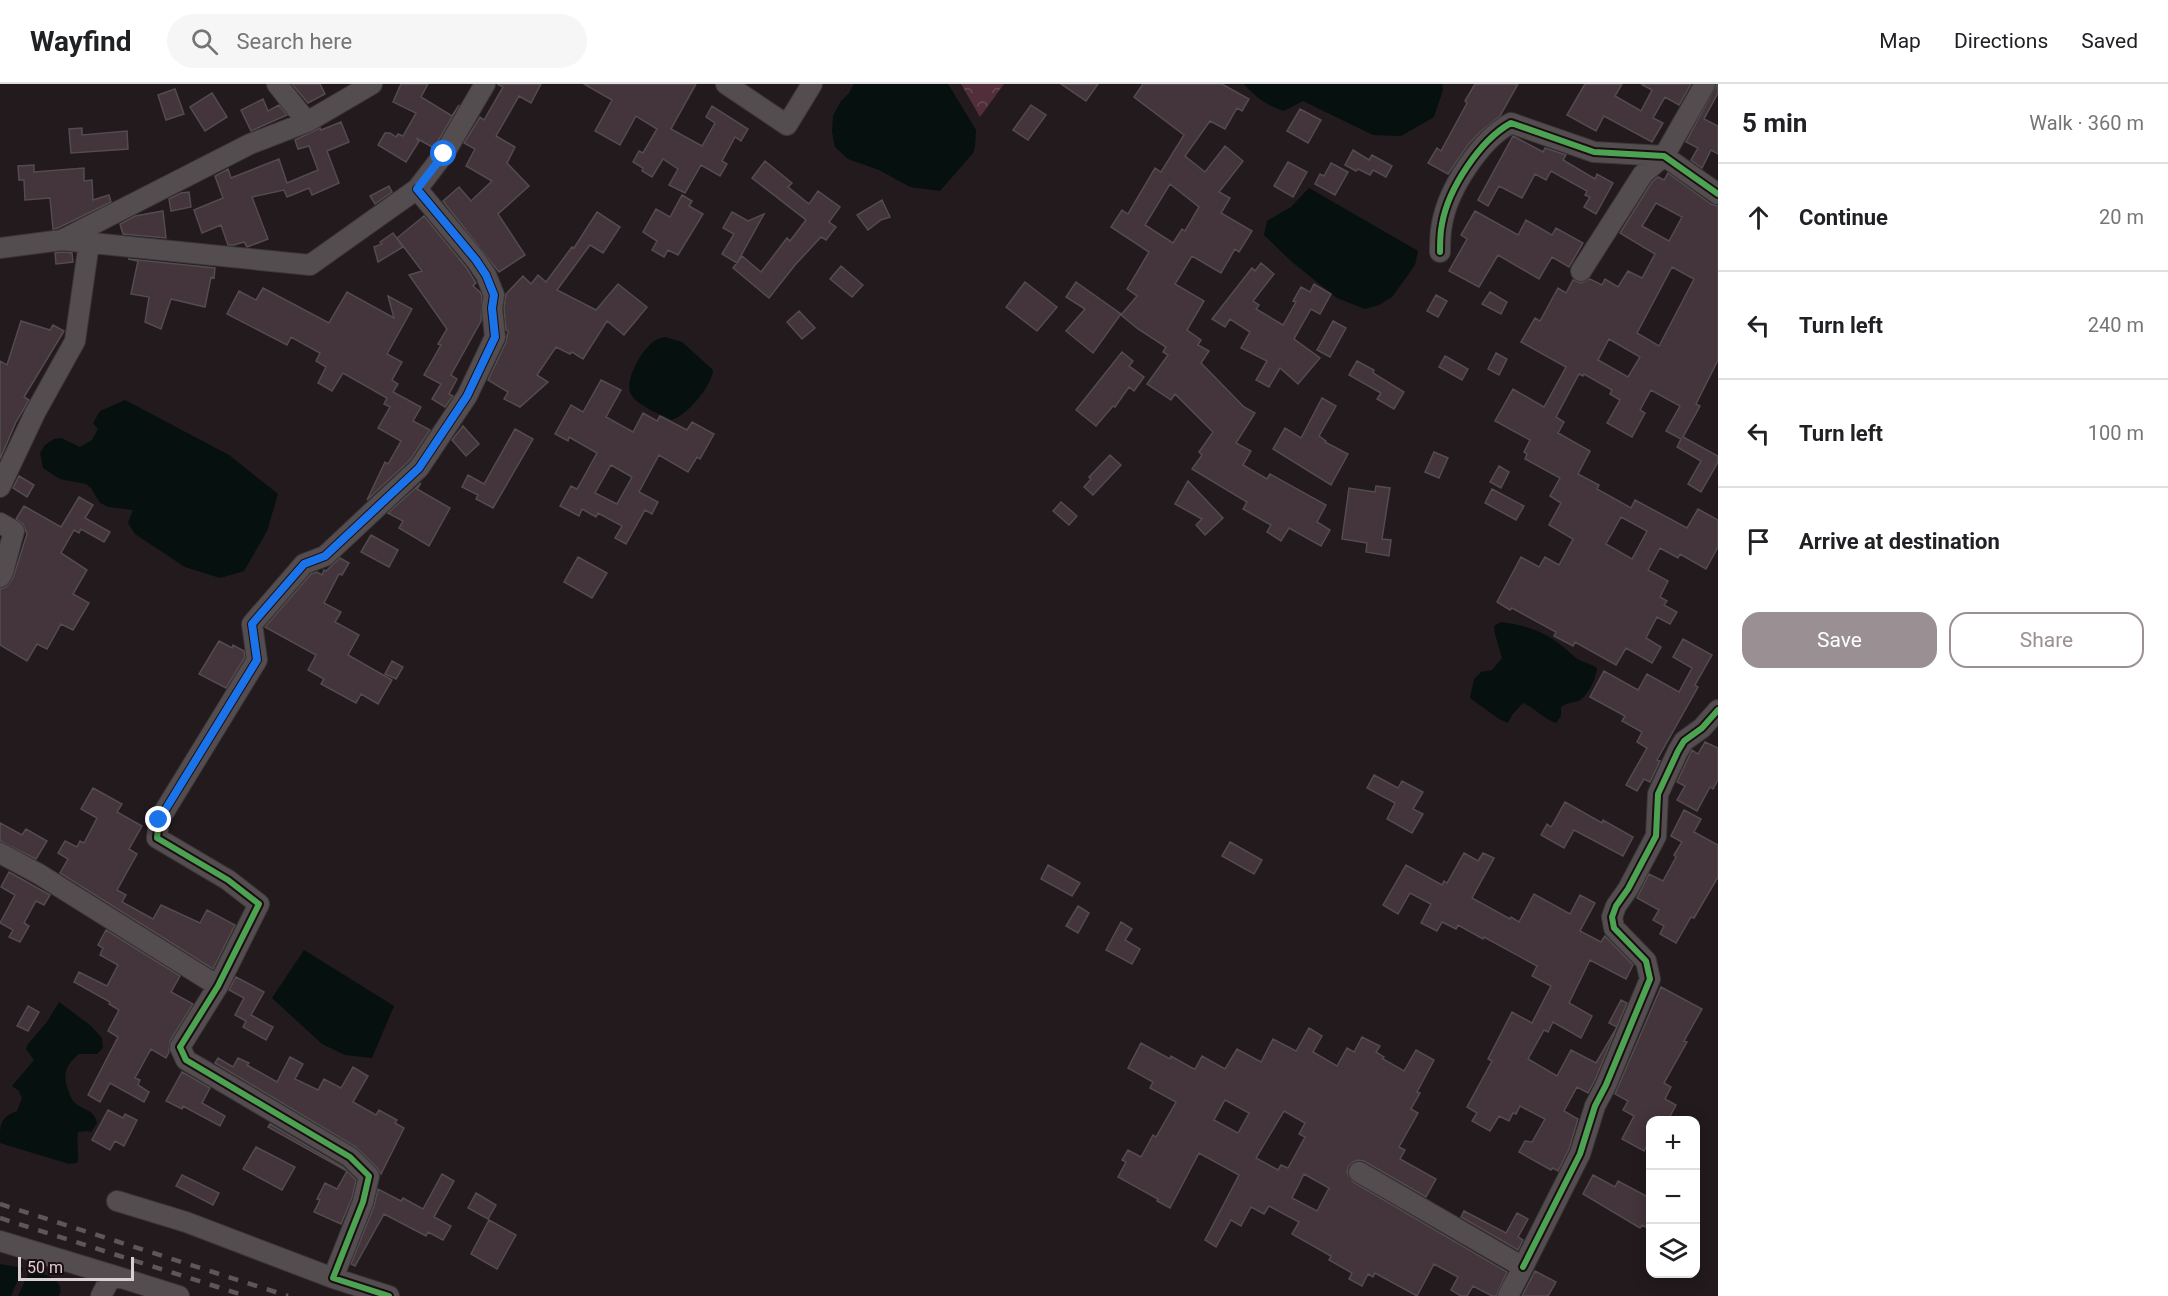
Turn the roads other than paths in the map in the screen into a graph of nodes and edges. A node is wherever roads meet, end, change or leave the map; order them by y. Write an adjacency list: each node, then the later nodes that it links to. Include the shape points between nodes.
1 (277, 84): 7 (street)
2 (372, 84): 7 (street)
3 (485, 84): 9 (street, via 444,154)
4 (726, 84): 5 (street, via 787,125)
5 (812, 84)
6 (1705, 84): 8 (street)
7 (307, 122): 11 (street, via 250,144)
8 (1664, 156): 10 (street); 14 (street, via 1594,152 1511,123 1487,141 1463,173 1442,224); 15 (street, via 1643,174)
9 (417, 189): 12 (street, via 310,265); 21 (street, via 486,275 494,295 495,337 467,396 419,468 325,556 304,564 252,624 257,660 159,820 157,838 228,880 259,904)
10 (1718, 194)
11 (62, 240): 12 (street); 13 (street)
12 (89, 243): 16 (street, via 75,341)
13 (0, 248)
14 (1440, 252)
15 (1581, 271)
16 (0, 487)
17 (0, 524): 18 (street, via 14,531)
18 (0, 577)
19 (1718, 710): 25 (street, via 1678,751 1658,794 1656,836 1612,916 1614,928 1646,960 1650,978 1595,1106 1580,1154)
20 (0, 853): 21 (street)
21 (218, 986): 27 (street, via 180,1047 186,1060 350,1157 369,1176)
22 (1359, 1172): 25 (street)
23 (117, 1201): 27 (street, via 186,1222)
24 (0, 1241): 26 (street)
25 (1523, 1267): 31 (street)
26 (112, 1275): 28 (street); 29 (street)
27 (333, 1278): 30 (street)
28 (101, 1296)
29 (179, 1296)
30 (389, 1296)
31 (1508, 1296)

